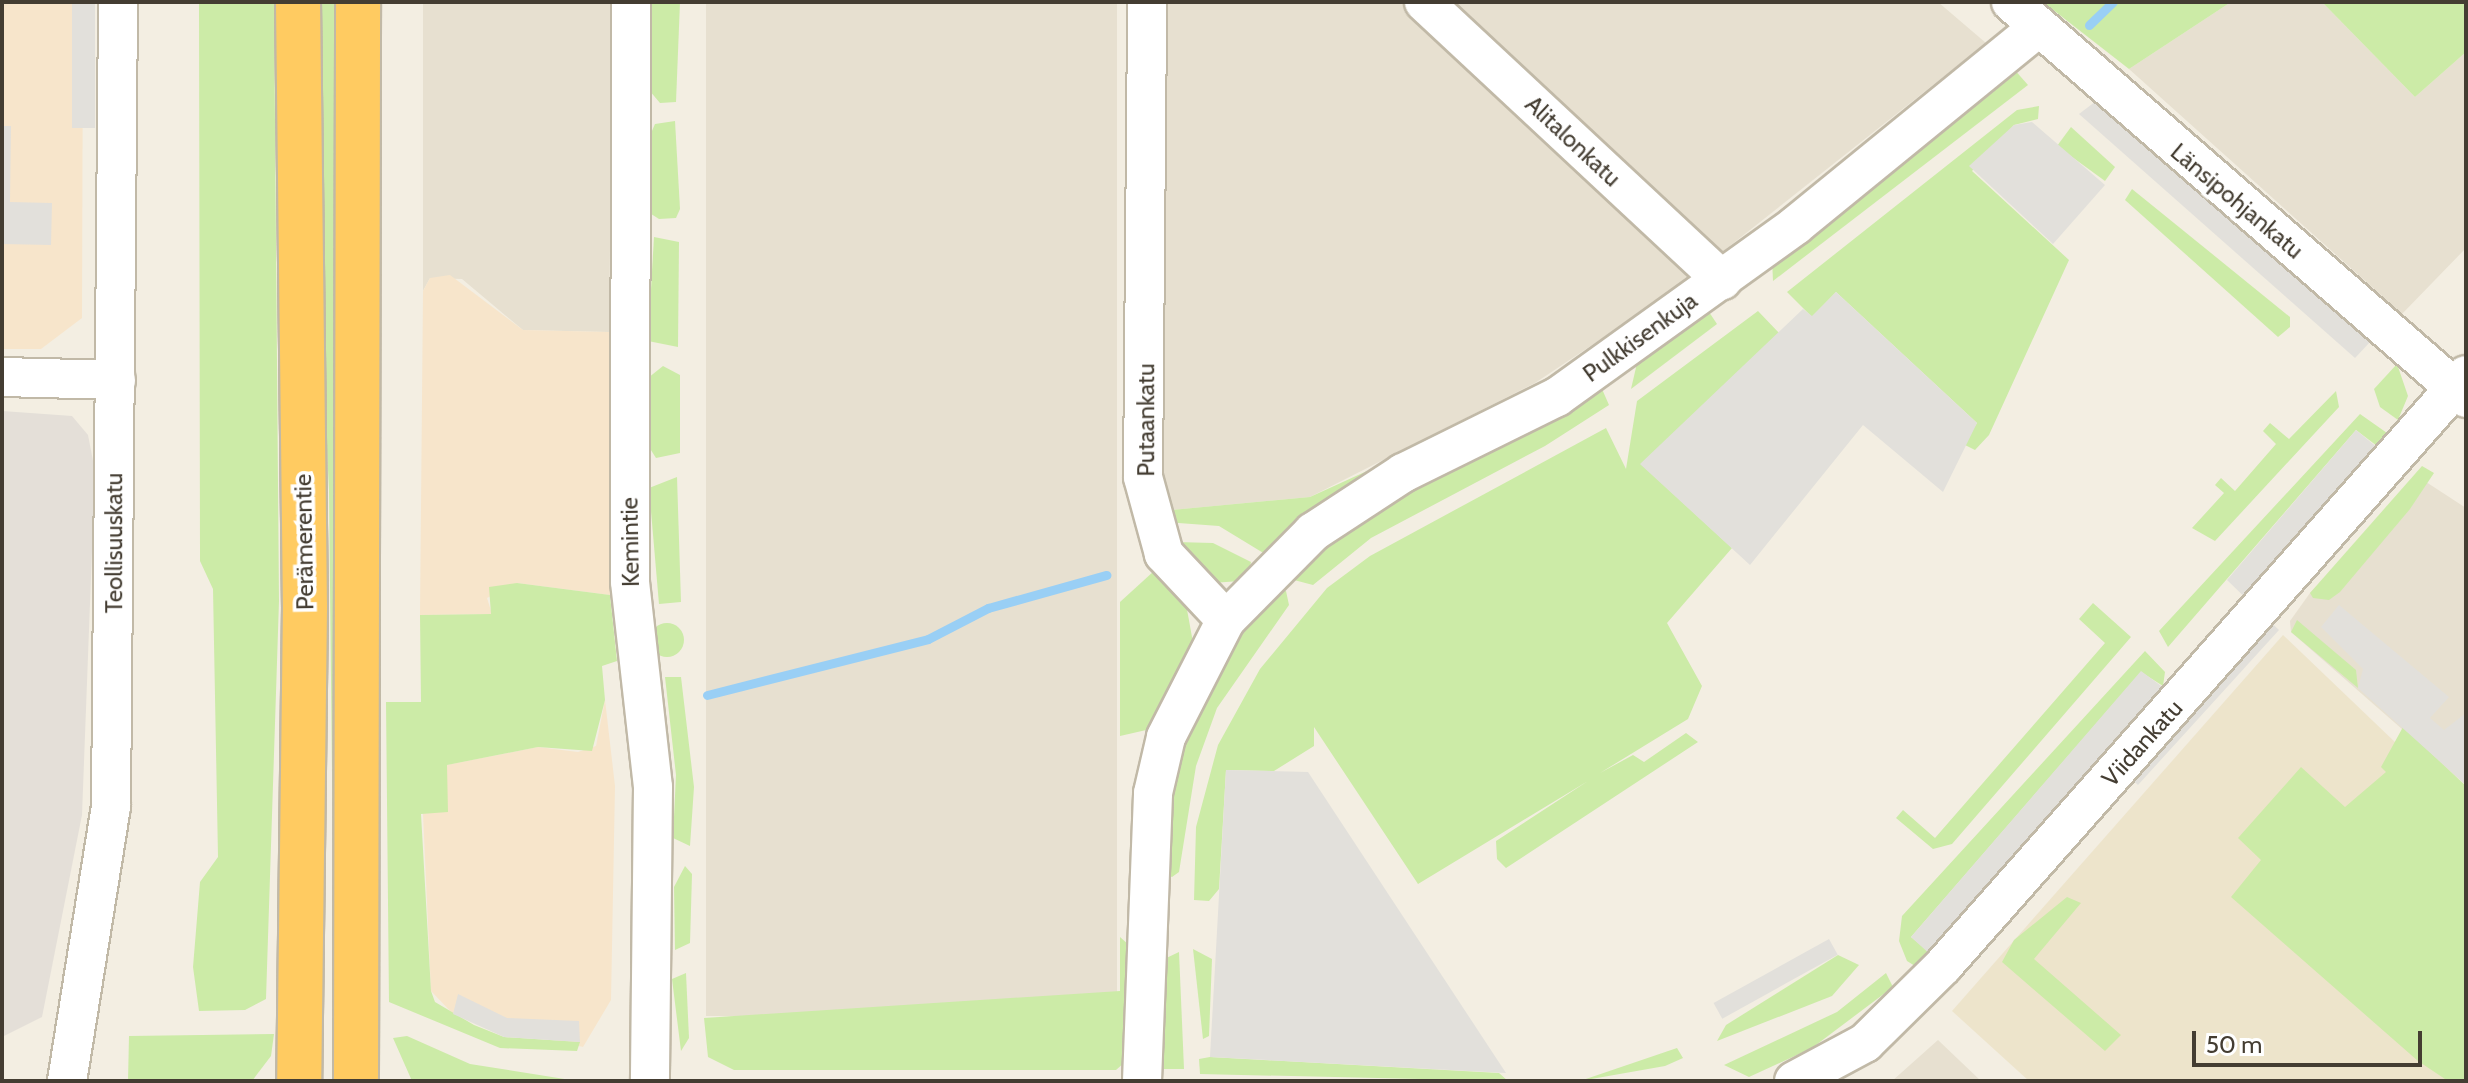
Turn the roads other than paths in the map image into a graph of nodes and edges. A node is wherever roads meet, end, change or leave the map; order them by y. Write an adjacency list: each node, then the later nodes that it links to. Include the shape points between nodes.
1 (118, 2): 11 (street, Teollisuuskatu)
2 (298, 2): 15 (highway, Perämerentie, via 305,607)
3 (358, 2): 16 (highway)
4 (631, 2): 17 (street, Kemintie, via 630,582 653,787)
5 (1147, 2): 13 (street, Putaankatu, via 1143,477 1164,554)
6 (1424, 2): 9 (street, Alitalonkatu)
7 (2011, 2): 8 (street, Länsipohjankatu)
8 (2039, 27): 9 (street, Pulkkisenkuja); 12 (street, Länsipohjankatu)
9 (1722, 280): 13 (street, Pulkkisenkuja, via 1557,397 1359,500 1271,567)
10 (2, 377): 11 (street)
11 (116, 380): 14 (street, Teollisuuskatu, via 111,807)
12 (2462, 388): 19 (street, Viidankatu, via 1943,966 1865,1043)
13 (1226, 620): 18 (street, via 1166,737 1153,793)
14 (67, 1081)
15 (299, 1081)
16 (356, 1081)
17 (650, 1081)
18 (1142, 1081)
19 (1794, 1081)

